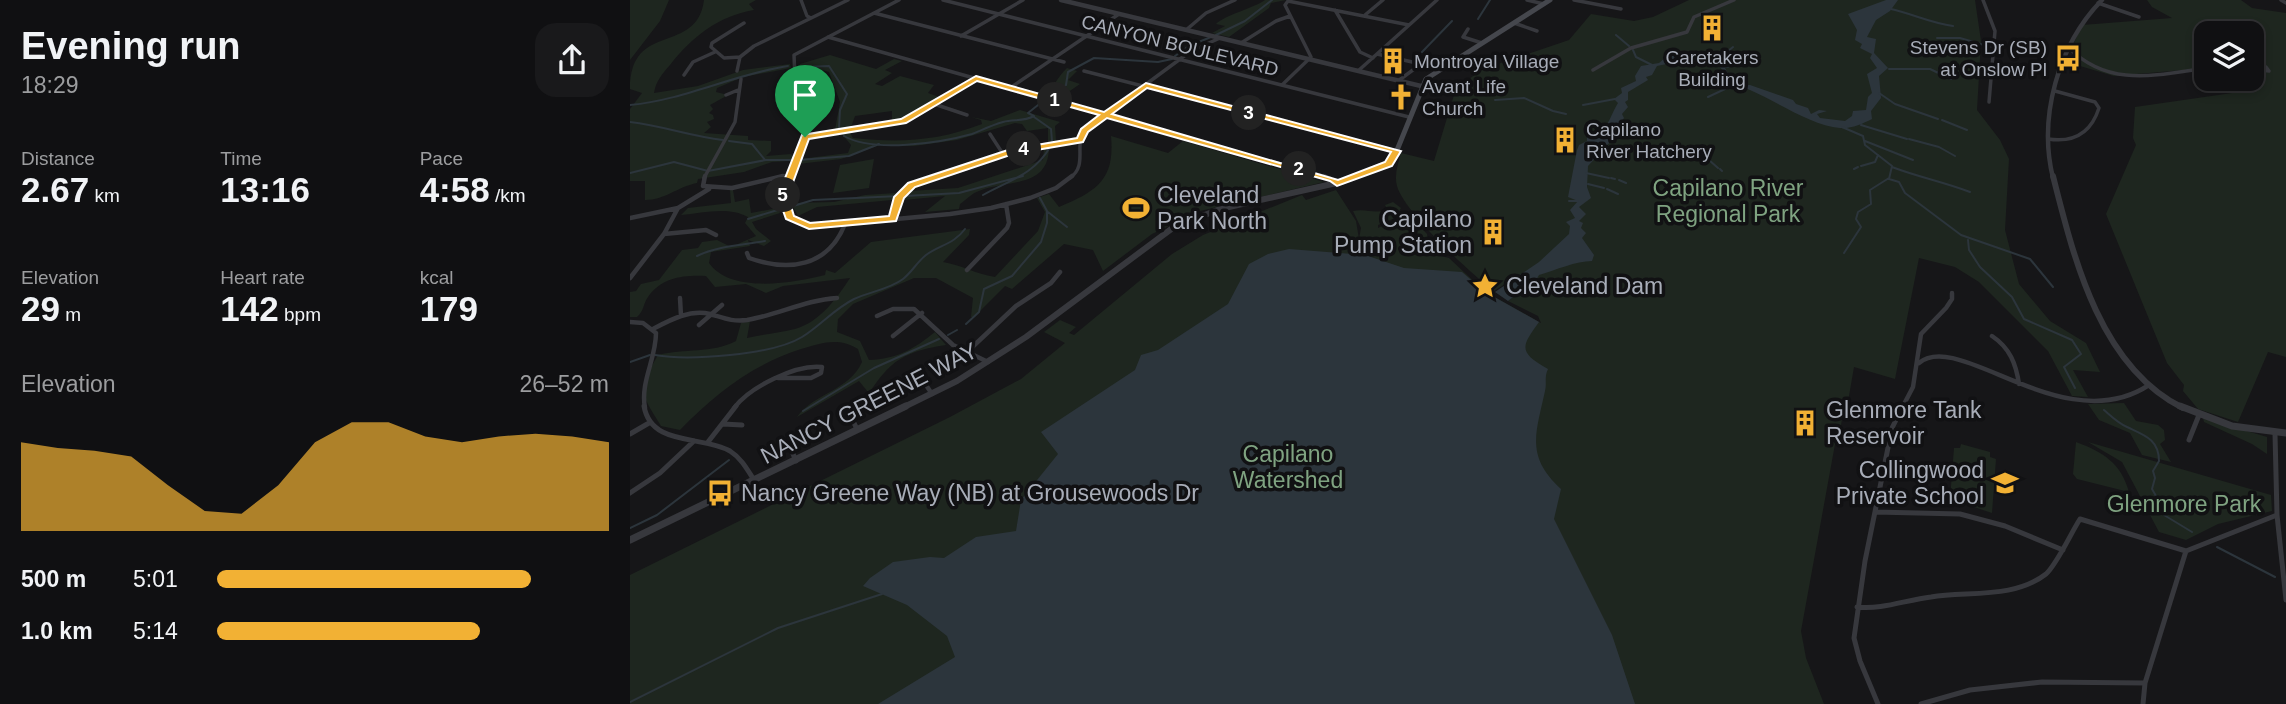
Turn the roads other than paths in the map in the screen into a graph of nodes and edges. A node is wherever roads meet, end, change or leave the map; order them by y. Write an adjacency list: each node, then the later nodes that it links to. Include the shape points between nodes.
1 (801, 0): 28 (street)
2 (848, 0): 28 (street)
3 (899, 0): 22 (street)
4 (943, 0): 23 (street, CANYON BOULEVARD)
5 (1023, 0): 23 (street)
6 (1061, 0): 24 (street)
7 (1235, 0): 33 (street, via 1206,13)
8 (1383, 0): 25 (street)
9 (1437, 0): 31 (street)
10 (1527, 0): 19 (street)
11 (1550, 0): 19 (main road)
12 (1574, 0): 21 (street)
13 (1734, 0): 50 (street, via 1694,17 1687,32 1678,37 1631,48)
14 (1983, 0): 67 (street, via 1996,31)
15 (2281, 0): 18 (street)
16 (1288, 1): 20 (street); 26 (street, via 1285,5)
17 (2100, 2): 27 (street); 41 (street)
18 (2286, 3)
19 (1544, 4): 30 (main road)
20 (1334, 9): 25 (street); 43 (street, via 1360,52)
21 (1620, 9)
22 (873, 13): 35 (street); 37 (street)
23 (999, 14): 35 (street); 36 (street, CANYON BOULEVARD)
24 (1119, 14): 33 (street); 36 (street)
25 (1365, 15): 31 (street)
26 (1290, 16): 39 (street); 47 (street, via 1311,54)
27 (2139, 17)
28 (811, 18): 44 (street)
29 (744, 23): 42 (street, via 712,43)
30 (1514, 23): 34 (street); 40 (main road)
31 (1409, 25): 43 (street)
32 (1468, 29): 40 (street, via 1463,37)
33 (1186, 30): 38 (street)
34 (1537, 31)
35 (961, 36): 46 (street)
36 (1086, 36): 45 (street, CANYON BOULEVARD); 46 (street)
37 (827, 37): 57 (street); 73 (street, via 794,57)
38 (1220, 38): 39 (street); 45 (street)
39 (1241, 43): 47 (street)
40 (1482, 43): 62 (main road)
41 (2069, 48): 51 (street, via 2082,62 2118,74); 65 (street)
42 (715, 52): 44 (street, via 724,58); 56 (street, via 693,62)
43 (1375, 56): 55 (street); 59 (street, via 1421,64)
44 (740, 57): 53 (street)
45 (1181, 59): 60 (street); 61 (street, CANYON BOULEVARD)
46 (1050, 60): 48 (street); 63 (street)
47 (1309, 60): 55 (street); 61 (street)
48 (1064, 62)
49 (2266, 67): 52 (street, via 2269,71)
50 (1593, 70)
51 (2194, 70)
52 (2264, 70)
53 (737, 71)
54 (1084, 71): 60 (street)
55 (1358, 71): 59 (street)
56 (684, 75)
57 (976, 78): 63 (street); 68 (street)
58 (741, 79): 64 (street)
59 (1398, 81): 62 (street)
60 (1146, 85): 70 (street); 76 (street)
61 (1281, 85): 71 (street, CANYON BOULEVARD)
62 (1421, 86): 71 (main road)
63 (1010, 88): 70 (street)
64 (738, 90): 66 (street); 80 (street, via 735,122 702,182)
65 (2055, 92): 74 (street); 74 (street, via 2095,102 2099,108 2094,125 2081,137)
66 (726, 95)
67 (1989, 102)
68 (934, 104): 69 (street); 73 (street, via 899,123)
69 (967, 115)
70 (1106, 115): 75 (street, via 1084,131); 79 (street)
71 (1409, 117): 76 (main road)
72 (990, 134): 77 (street)
73 (805, 137): 78 (street)
74 (2047, 139): 112 (street, via 2070,242 2090,291 2133,367)
75 (1080, 140): 77 (street); 81 (street, via 1081,163 1073,177 1056,188)
76 (1397, 151): 79 (main road, via 1388,164)
77 (1003, 154): 84 (street, via 908,187 899,197)
78 (789, 175): 80 (street); 85 (street, via 783,196 793,220 809,226)
79 (1339, 183): 106 (street, NANCY GREENE WAY, via 1220,209 1174,228)
80 (709, 189): 82 (street)
81 (1006, 204): 84 (street); 89 (street, via 1007,229)
82 (678, 208): 83 (street); 86 (street)
83 (630, 218)
84 (893, 219): 85 (street)
85 (845, 224): 88 (street, via 831,250 813,260 772,263 752,260)
86 (664, 234): 87 (street, via 706,230); 91 (street)
87 (716, 235)
88 (747, 253)
89 (967, 270)
90 (1060, 272): 105 (street)
91 (630, 278)
92 (1952, 293): 107 (street, via 1946,308 1922,334)
93 (680, 298): 98 (street)
94 (837, 298): 97 (street, via 820,297 794,308 735,321)
95 (722, 305): 97 (street)
96 (922, 313): 99 (street, via 900,307); 103 (street); 105 (street, via 946,340)
97 (711, 314): 98 (street); 101 (street)
98 (681, 316): 102 (street)
99 (877, 316)
100 (630, 322): 102 (street)
101 (699, 325)
102 (653, 329): 108 (street, via 657,340)
103 (893, 336)
104 (1992, 336): 111 (street, via 2004,343 2016,364)
105 (967, 352): 106 (street)
106 (988, 362): 113 (street, NANCY GREENE WAY)
107 (1919, 364): 111 (street, via 1926,358 1958,358); 131 (street, via 1892,429)
108 (641, 371)
109 (924, 374): 113 (street)
110 (778, 378): 110 (street, via 814,377 822,367 812,366); 118 (street, via 744,397)
111 (2019, 385): 112 (street, via 2061,397 2108,401 2136,395)
112 (2150, 385): 116 (street)
113 (933, 394): 120 (street, NANCY GREENE WAY)
114 (638, 405): 117 (street)
115 (854, 413): 120 (street)
116 (2199, 415): 121 (street); 125 (street)
117 (649, 423): 123 (street); 124 (street, via 666,434)
118 (723, 424): 119 (street); 126 (street)
119 (742, 425)
120 (858, 431): 128 (street, NANCY GREENE WAY)
121 (2274, 433): 122 (street); 132 (street)
122 (2286, 433)
123 (630, 434)
124 (695, 440): 126 (street); 130 (street)
125 (2189, 440)
126 (708, 442): 129 (street, via 736,453)
127 (791, 449): 128 (street)
128 (796, 461): 129 (street, NANCY GREENE WAY)
129 (754, 481): 133 (street, NANCY GREENE WAY)
130 (630, 493)
131 (1875, 512): 134 (street, via 1959,514); 137 (street)
132 (2277, 515): 135 (street); 136 (street)
133 (630, 540)
134 (2063, 550): 135 (street, via 2075,524 2083,519); 137 (street, via 2047,573 2022,586 1873,609)
135 (2186, 551): 138 (street)
136 (2286, 600)
137 (1857, 607): 139 (street, via 1856,646)
138 (2145, 682): 140 (street, via 2042,682 1970,690); 141 (street)
139 (1878, 704)
140 (1921, 704)
141 (2143, 704)

